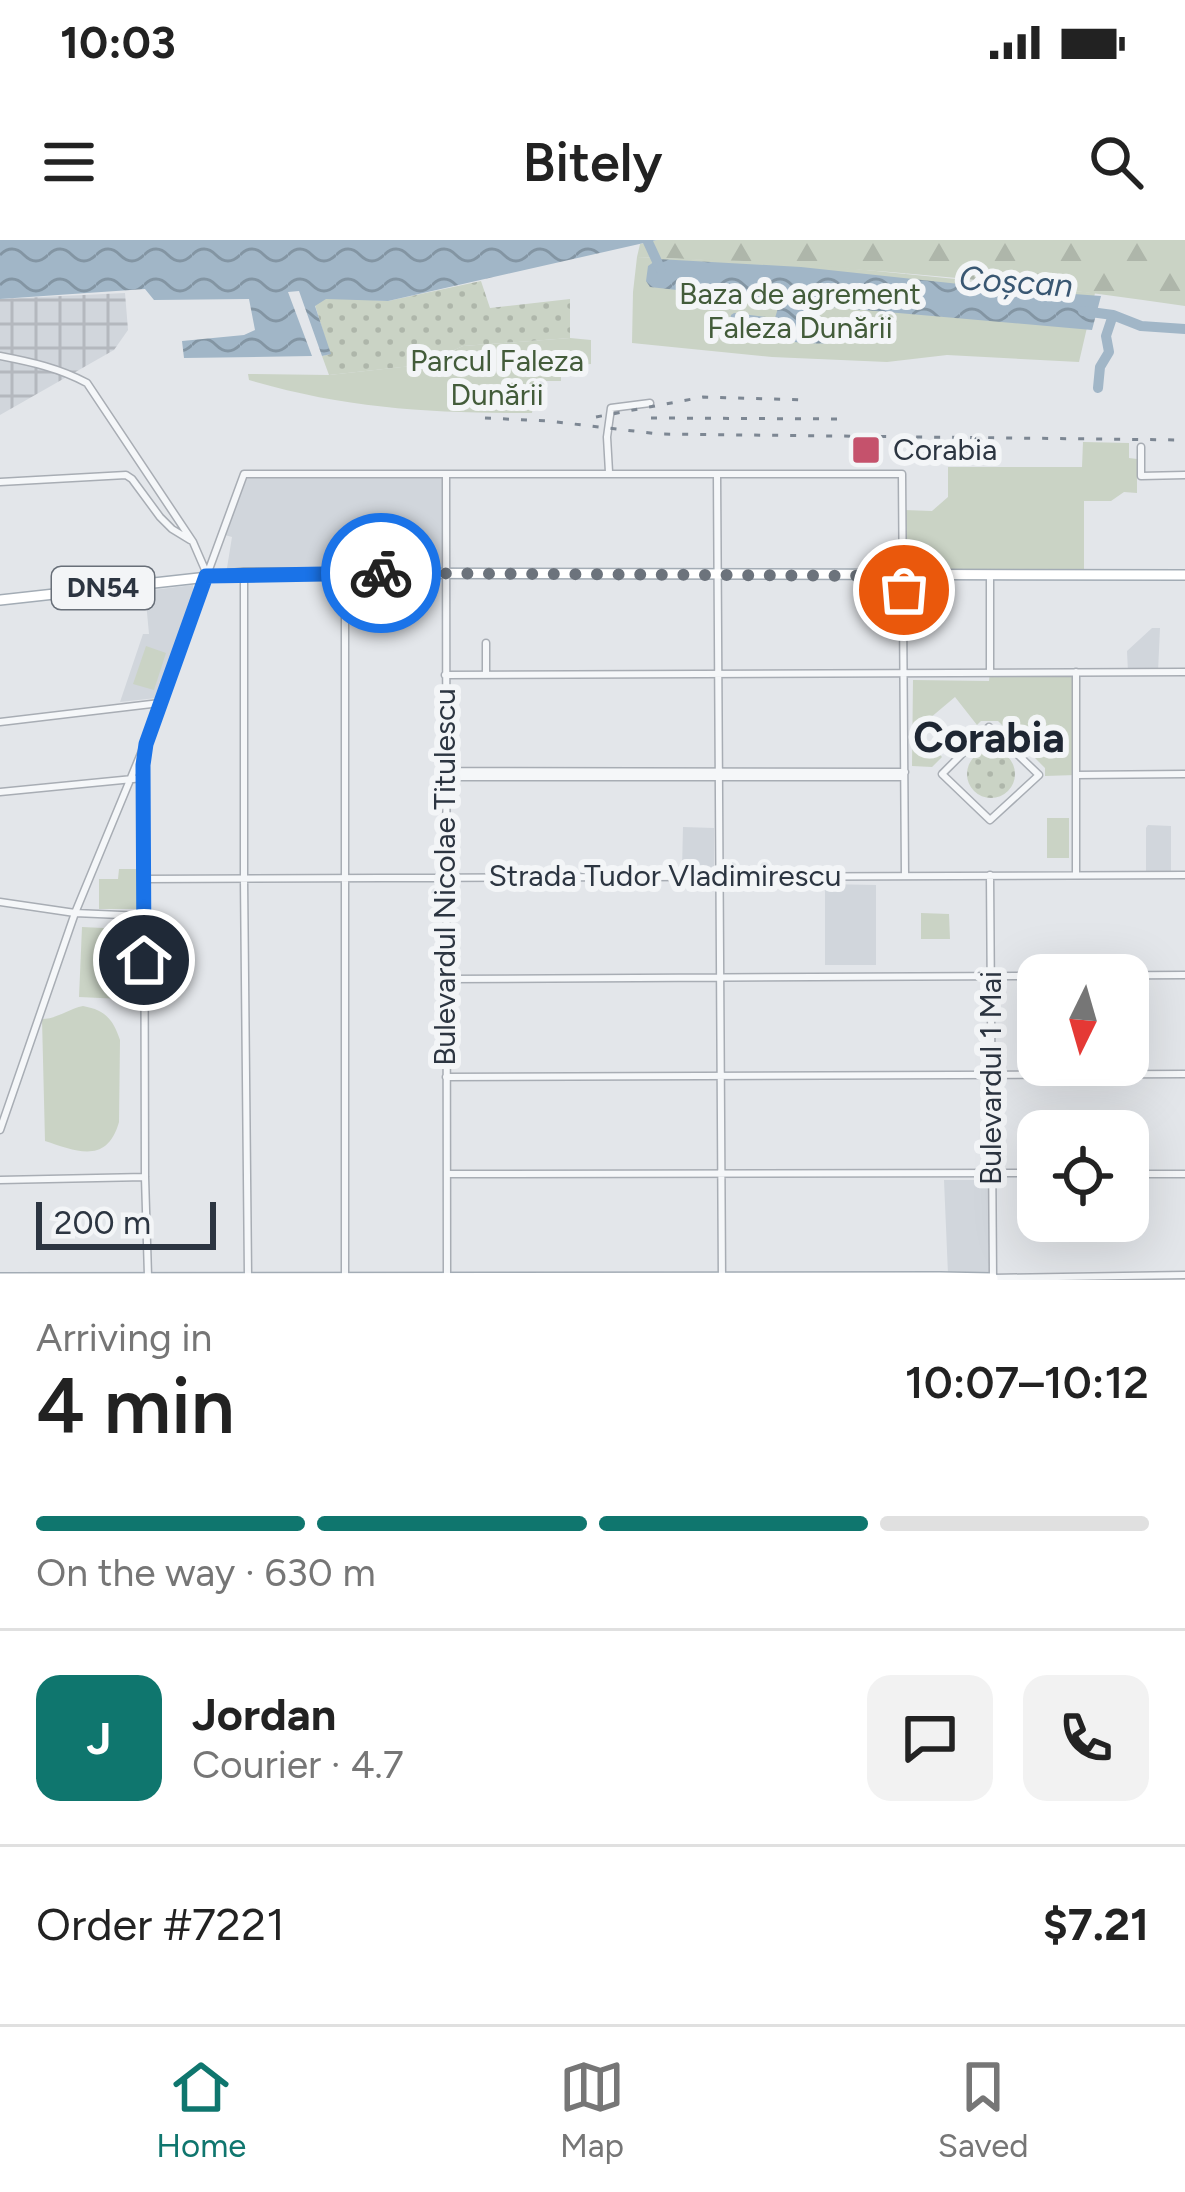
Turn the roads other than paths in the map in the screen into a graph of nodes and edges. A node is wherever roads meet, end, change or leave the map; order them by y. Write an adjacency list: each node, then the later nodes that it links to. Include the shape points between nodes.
1 (0, 356): 9 (street, via 87,382)
2 (650, 403): 4 (street, via 611,408)
3 (1141, 447): 7 (street, via 1141,476)
4 (609, 472): 5 (street); 6 (street)
5 (446, 474): 12 (street, Bulevardul Nicolae Titulescu); 15 (street, via 244,474)
6 (717, 474): 13 (street); 16 (street, via 902,474)
7 (1185, 476)
8 (0, 482): 9 (street, via 126,475)
9 (193, 542): 15 (street)
10 (244, 573): 11 (main road, DN54); 15 (main road, DN54); 47 (street)
11 (345, 573): 12 (main road, DN54); 44 (street)
12 (446, 573): 13 (main road, DN54); 26 (street, Bulevardul Nicolae Titulescu)
13 (718, 574): 16 (main road, DN54); 25 (street)
14 (1185, 575): 17 (main road, DN54)
15 (206, 576): 18 (main road, DN54); 27 (street)
16 (904, 576): 17 (main road, DN54); 23 (street)
17 (990, 576): 20 (street)
18 (0, 600)
19 (486, 643): 24 (street)
20 (990, 672): 21 (street); 23 (street)
21 (1076, 672): 22 (street); 35 (street)
22 (1185, 672)
23 (904, 673): 25 (street); 31 (street)
24 (486, 674): 25 (street); 26 (street)
25 (718, 674): 33 (street)
26 (445, 675): 30 (street, Bulevardul Nicolae Titulescu)
27 (160, 704): 28 (street); 29 (street)
28 (0, 722)
29 (146, 744): 36 (street); 37 (street)
30 (445, 774): 33 (street); 45 (street, Bulevardul Nicolae Titulescu)
31 (905, 774): 33 (street); 40 (street)
32 (1185, 774): 35 (street)
33 (718, 775): 43 (street)
34 (1039, 775): 34 (street, via 990,820 942,774 989,727)
35 (1076, 775): 42 (street)
36 (143, 778): 37 (street); 46 (street)
37 (128, 779): 38 (street); 49 (street)
38 (0, 792)
39 (1185, 874): 42 (street, Strada Tudor Vladimirescu)
40 (905, 875): 41 (street, Strada Tudor Vladimirescu); 43 (street, Strada Tudor Vladimirescu)
41 (990, 875): 42 (street, Strada Tudor Vladimirescu); 51 (street, Bulevardul 1 Mai)
42 (1076, 875)
43 (718, 876): 45 (street, Strada Tudor Vladimirescu); 53 (street)
44 (344, 878): 45 (street, Strada Tudor Vladimirescu); 47 (street, Strada Tudor Vladimirescu); 71 (street)
45 (445, 878): 54 (street, Bulevardul Nicolae Titulescu)
46 (144, 879): 47 (street, Strada Tudor Vladimirescu); 50 (street)
47 (244, 879): 70 (street)
48 (0, 902): 49 (street)
49 (75, 913): 50 (street); 59 (street)
50 (144, 916): 66 (street)
51 (991, 975): 52 (street); 53 (street); 55 (street, Bulevardul 1 Mai)
52 (1185, 975)
53 (718, 977): 54 (street); 57 (street)
54 (446, 979): 58 (street, Bulevardul Nicolae Titulescu)
55 (991, 1074): 56 (street); 57 (street); 60 (street, Bulevardul 1 Mai)
56 (1185, 1074)
57 (718, 1076): 58 (street); 65 (street)
58 (446, 1077): 62 (street, Bulevardul Nicolae Titulescu)
59 (0, 1130)
60 (991, 1173): 61 (street); 65 (street); 75 (street, Bulevardul 1 Mai)
61 (1017, 1173)
62 (446, 1174): 65 (street); 73 (street, Bulevardul Nicolae Titulescu)
63 (1149, 1174): 64 (street)
64 (1185, 1174)
65 (722, 1176): 74 (street)
66 (145, 1177): 67 (street); 72 (street)
67 (0, 1180)
68 (1185, 1275): 75 (street)
69 (0, 1278): 72 (main road)
70 (248, 1278): 71 (main road); 72 (main road)
71 (345, 1278): 73 (main road)
72 (148, 1279)
73 (447, 1279): 74 (main road)
74 (722, 1279): 75 (main road)
75 (993, 1279)

